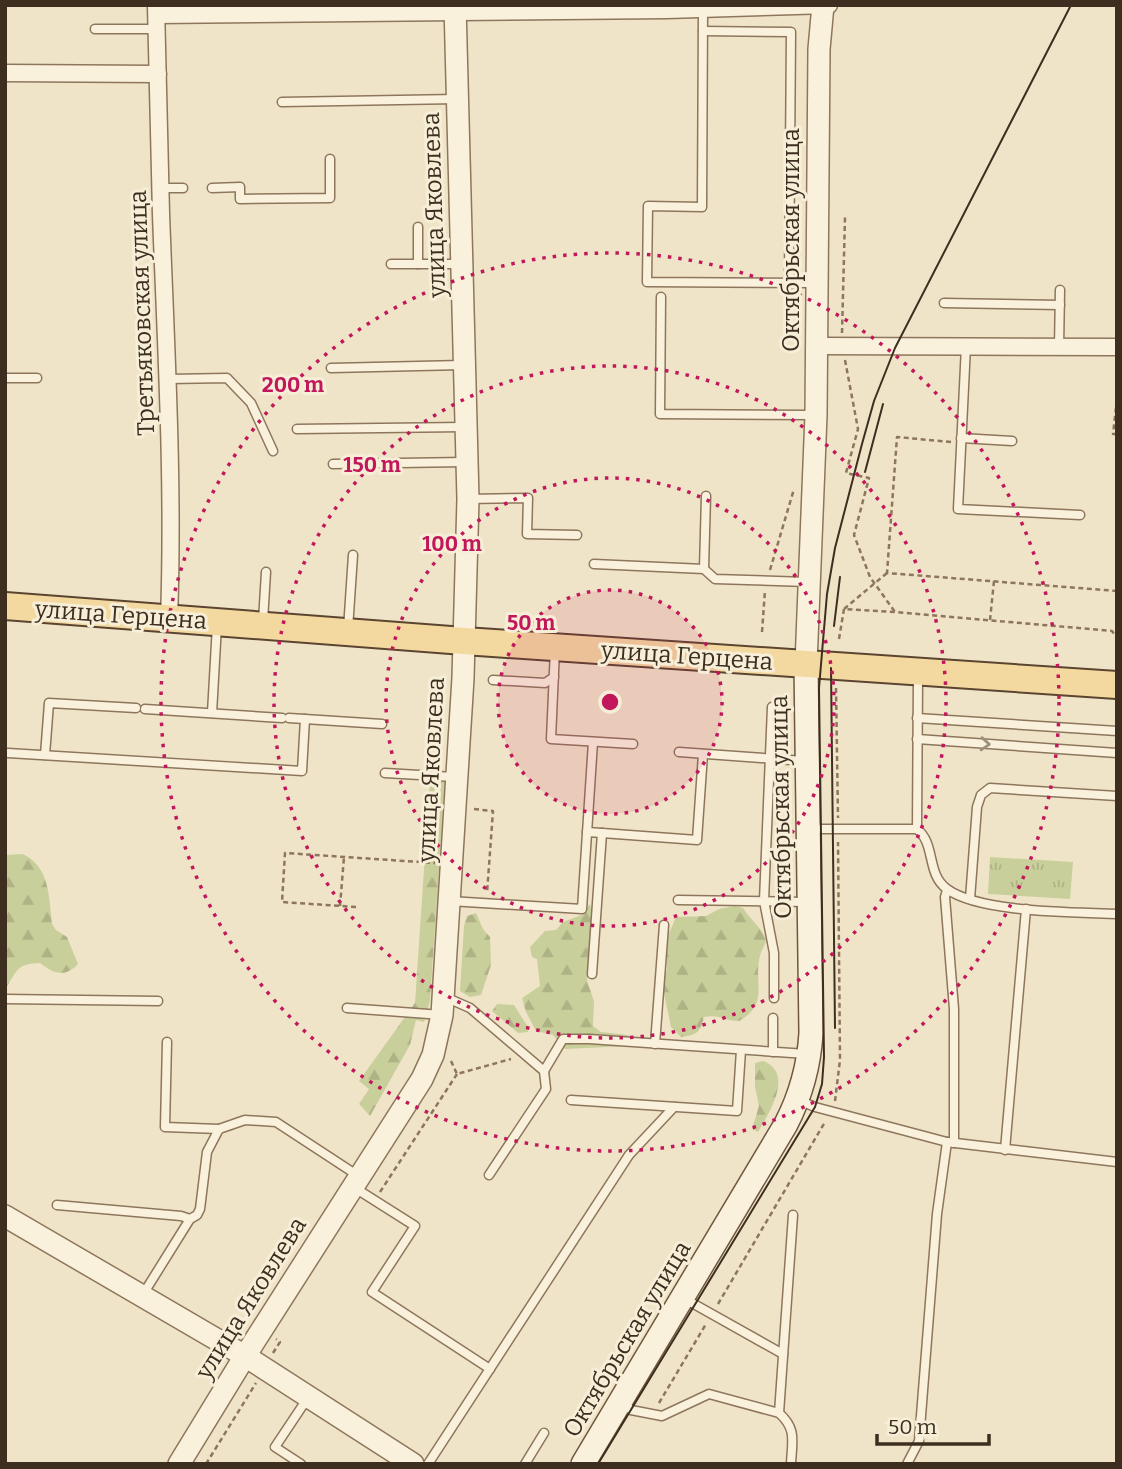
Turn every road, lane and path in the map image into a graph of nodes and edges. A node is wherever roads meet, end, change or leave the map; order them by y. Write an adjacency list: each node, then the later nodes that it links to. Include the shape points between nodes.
1 (825, 6): 5 (street); 23 (street, Октябрьская улица, via 819,49)
2 (667, 8): 3 (street); 5 (street)
3 (455, 9): 4 (street); 11 (street, улица Яковлева)
4 (248, 10): 6 (street)
5 (704, 10): 8 (lane)
6 (157, 16): 7 (lane); 10 (street, Третьяковская улица)
7 (95, 29)
8 (704, 31): 22 (lane, via 791,32); 22 (lane, via 702,207 648,206 647,282)
9 (5, 73): 10 (street)
10 (158, 74): 14 (street, Третьяковская улица)
11 (457, 99): 12 (lane); 21 (street, улица Яковлева)
12 (282, 102)
13 (330, 159): 16 (lane, via 330,198 240,199 240,187)
14 (160, 188): 15 (lane); 37 (street, Третьяковская улица)
15 (183, 188)
16 (212, 188)
17 (845, 217): 29 (path)
18 (418, 228): 20 (lane)
19 (391, 264): 20 (lane)
20 (418, 264): 21 (lane)
21 (462, 264): 33 (street, улица Яковлева)
22 (789, 283): 23 (lane)
23 (817, 284): 28 (street, Октябрьская улица)
24 (1060, 290): 27 (lane)
25 (660, 297): 39 (lane, via 660,414)
26 (944, 303): 27 (lane)
27 (1060, 305): 31 (lane)
28 (817, 346): 29 (street); 39 (street, Октябрьская улица)
29 (842, 346): 30 (street); 61 (path, via 858,429 846,473 869,478 853,535)
30 (966, 346): 31 (street); 43 (lane)
31 (1059, 347): 32 (street)
32 (1117, 347)
33 (465, 365): 34 (lane); 40 (street, улица Яковлева)
34 (331, 368)
35 (5, 378): 36 (lane)
36 (37, 378)
37 (169, 379): 45 (lane, via 227,378 251,403); 66 (street, Третьяковская улица)
38 (1117, 399): 42 (path, via 1113,434)
39 (816, 415): 60 (street, Октябрьская улица)
40 (467, 427): 41 (lane); 46 (street, улица Яковлева)
41 (298, 429)
42 (1117, 434)
43 (961, 441): 44 (lane); 51 (lane, via 958,509); 57 (path, via 897,437)
44 (1012, 441)
45 (273, 451)
46 (468, 462): 47 (lane); 50 (street, улица Яковлева)
47 (333, 464)
48 (795, 486): 58 (path)
49 (706, 496): 55 (lane)
50 (468, 499): 52 (lane, via 528,498 527,534); 74 (street, улица Яковлева)
51 (1080, 515)
52 (577, 535)
53 (353, 555): 70 (lane)
54 (594, 564): 55 (lane)
55 (704, 569): 58 (lane, via 715,579)
56 (267, 572): 69 (lane)
57 (887, 573): 59 (path); 61 (path)
58 (766, 581): 60 (lane); 71 (path)
59 (994, 581): 62 (path); 67 (path)
60 (810, 582): 76 (street, Октябрьская улица)
61 (874, 582): 64 (path); 65 (path)
62 (1117, 591)
63 (5, 606): 66 (main road, улица Герцена)
64 (844, 609): 65 (path); 73 (path)
65 (895, 612): 67 (path)
66 (169, 619): 68 (main road, улица Герцена)
67 (990, 621): 72 (path, via 1112,631)
68 (218, 622): 69 (main road, улица Герцена); 82 (lane)
69 (263, 625): 70 (main road, улица Герцена)
70 (348, 632): 74 (main road, улица Герцена)
71 (762, 632)
72 (1117, 638)
73 (839, 639)
74 (464, 641): 75 (main road, улица Герцена); 98 (street, улица Яковлева)
75 (555, 646): 76 (main road, улица Герцена); 78 (lane)
76 (806, 664): 77 (main road, улица Герцена); 96 (main road, Октябрьская улица)
77 (918, 670): 80 (main road, улица Герцена); 83 (lane)
78 (554, 677): 79 (lane, via 545,683); 88 (lane, via 551,739)
79 (493, 680)
80 (1117, 685)
81 (772, 707): 95 (lane)
82 (212, 713): 84 (lane); 94 (lane, via 49,703)
83 (917, 718): 86 (lane); 87 (lane)
84 (305, 719): 85 (lane); 94 (lane, via 302,772)
85 (382, 724)
86 (1117, 731)
87 (917, 739): 92 (lane, one-way to 92); 104 (lane)
88 (593, 742): 89 (lane); 105 (lane)
89 (633, 744)
90 (679, 752): 93 (lane)
91 (8, 753): 94 (lane)
92 (1117, 753)
93 (703, 754): 95 (lane); 106 (lane, via 697,840)
94 (45, 755)
95 (771, 758): 96 (lane); 113 (lane)
96 (807, 761): 103 (main road, Октябрьская улица)
97 (385, 773): 98 (lane)
98 (457, 778): 112 (street, улица Яковлева)
99 (1117, 796): 110 (lane, via 990,788 977,807)
100 (469, 809): 115 (path, via 493,811)
101 (838, 816): 102 (path)
102 (849, 817)
103 (808, 829): 104 (lane); 114 (main road, Октябрьская улица)
104 (917, 829): 109 (lane, via 927,842 935,876)
105 (587, 832): 106 (lane); 115 (lane, via 582,909)
106 (602, 833): 121 (lane)
107 (344, 857): 108 (path); 116 (path); 116 (path, via 285,853 282,902)
108 (435, 863)
109 (947, 890): 110 (lane); 140 (lane, via 954,1009)
110 (970, 898): 118 (lane)
111 (678, 900): 113 (lane)
112 (450, 901): 115 (lane); 125 (street, улица Яковлева)
113 (764, 901): 114 (lane); 122 (lane, via 774,953)
114 (809, 902): 133 (main road, Октябрьская улица)
115 (486, 903)
116 (340, 906): 117 (path)
117 (356, 906)
118 (1026, 909): 119 (lane); 141 (lane)
119 (1117, 914)
120 (664, 925): 129 (lane)
121 (592, 974)
122 (774, 998)
123 (5, 999): 124 (lane)
124 (158, 1001)
125 (443, 1006): 126 (lane); 134 (lane, via 470,1009); 144 (street, улица Яковлева, via 433,1055 422,1079)
126 (347, 1008)
127 (773, 1018): 132 (lane)
128 (167, 1041): 139 (lane, via 165,1127)
129 (655, 1044): 130 (lane); 135 (lane, via 563,1039)
130 (741, 1049): 132 (lane); 138 (lane, via 737,1111)
131 (447, 1052): 134 (path, via 457,1074)
132 (773, 1052): 133 (lane)
133 (810, 1054): 137 (main road, Октябрьская улица)
134 (525, 1055): 135 (lane)
135 (544, 1071): 143 (lane, via 546,1089)
136 (571, 1100): 138 (lane)
137 (798, 1100): 140 (lane); 150 (main road, Октябрьская улица)
138 (674, 1107): 153 (lane, via 629,1156)
139 (219, 1129): 144 (lane, via 245,1120 276,1122); 148 (lane, via 207,1152 200,1209)
140 (951, 1143): 141 (lane); 167 (lane, via 937,1214 919,1441)
141 (1005, 1150): 142 (lane)
142 (1117, 1162)
143 (489, 1175)
144 (357, 1182): 152 (street, улица Яковлева); 153 (lane, via 415,1226 372,1292)
145 (57, 1205): 148 (lane)
146 (793, 1215): 151 (lane)
147 (5, 1216): 149 (street)
148 (190, 1219): 149 (lane)
149 (142, 1296): 152 (street)
150 (683, 1297): 151 (lane); 156 (main road, Октябрьская улица)
151 (783, 1354): 157 (lane)
152 (245, 1356): 154 (street); 159 (street, улица Яковлева)
153 (490, 1369): 163 (lane)
154 (308, 1396): 161 (lane, via 275,1447); 162 (street)
155 (246, 1400): 160 (path)
156 (620, 1402): 157 (lane, via 631,1410 662,1416 709,1394); 165 (main road, Октябрьская улица)
157 (779, 1413): 166 (lane, via 793,1432)
158 (544, 1433): 164 (lane)
159 (179, 1464)
160 (206, 1464)
161 (301, 1464)
162 (413, 1464)
163 (428, 1464)
164 (525, 1464)
165 (583, 1464)
166 (792, 1464)
167 (907, 1464)

